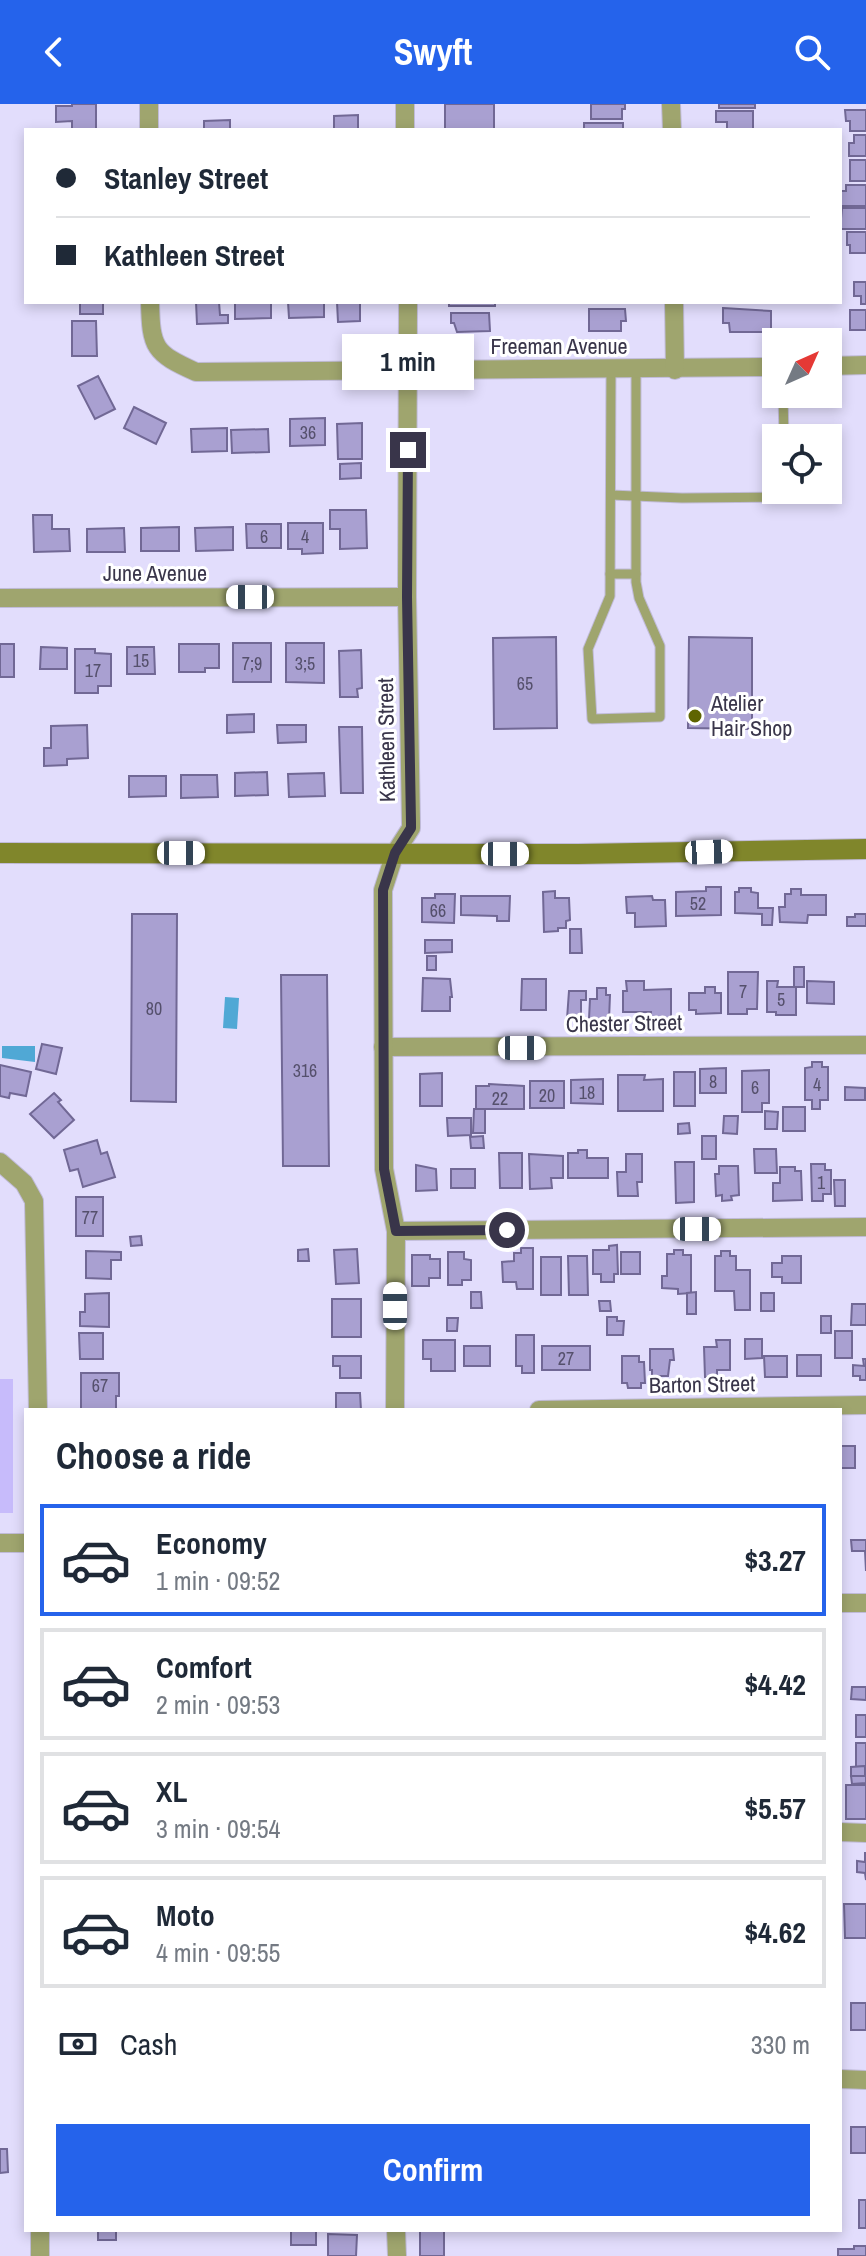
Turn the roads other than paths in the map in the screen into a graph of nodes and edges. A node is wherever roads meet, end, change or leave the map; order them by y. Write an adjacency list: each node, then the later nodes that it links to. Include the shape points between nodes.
1 (149, 104): 4 (street)
2 (405, 104): 5 (street)
3 (671, 104): 6 (street)
4 (149, 128)
5 (405, 128)
6 (672, 128)
7 (150, 304): 16 (street, Freeman Avenue, via 150,335 166,359 196,372)
8 (408, 304): 16 (street, Kathleen Street)
9 (674, 304): 15 (street)
10 (866, 365): 11 (street)
11 (842, 366)
12 (762, 367): 15 (street, Freeman Avenue)
13 (611, 370): 14 (street, Freeman Avenue); 16 (street, Freeman Avenue); 17 (lane)
14 (636, 370): 15 (street, Freeman Avenue); 18 (lane)
15 (675, 370)
16 (409, 372): 22 (street, Kathleen Street)
17 (611, 495): 18 (lane); 20 (lane)
18 (637, 496): 19 (lane); 21 (lane)
19 (762, 497)
20 (610, 574): 21 (lane); 21 (lane, via 610,596 588,649 592,719 660,717 660,646 639,598)
21 (636, 574)
22 (407, 597): 23 (street, June Avenue); 26 (street, Kathleen Street, via 411,828)
23 (0, 598)
24 (866, 849): 26 (main road)
25 (0, 853): 26 (main road)
26 (395, 853): 28 (street, Kathleen Street, via 383,890)
27 (866, 1045): 28 (street, Chester Street)
28 (383, 1047): 31 (street, Kathleen Street, via 384,1169)
29 (0, 1162): 33 (street, via 24,1183 34,1201)
30 (866, 1227): 31 (street)
31 (396, 1231): 34 (street, Kathleen Street)
32 (866, 1405): 35 (street, Barton Street)
33 (38, 1408)
34 (395, 1408)
35 (670, 1408)
36 (0, 1543): 37 (street)
37 (24, 1543)
38 (842, 1603): 39 (street)
39 (866, 1603)
40 (842, 1832): 41 (street)
41 (866, 1833)
42 (842, 2079): 43 (street)
43 (866, 2080)
44 (40, 2232): 46 (street)
45 (396, 2232): 47 (street)
46 (40, 2256)
47 (397, 2256)

